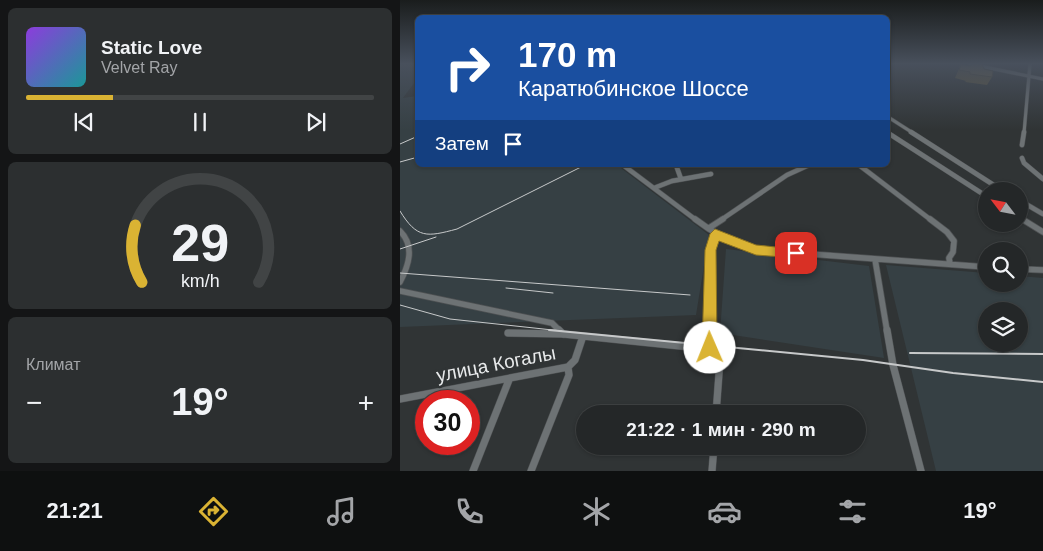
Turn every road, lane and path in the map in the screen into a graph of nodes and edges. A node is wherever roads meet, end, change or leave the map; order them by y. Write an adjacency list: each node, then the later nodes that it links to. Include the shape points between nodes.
1 (1028, 86): 4 (street)
2 (890, 118): 13 (street)
3 (890, 134): 15 (street)
4 (1022, 145)
5 (1022, 158): 12 (street)
6 (626, 167): 14 (street)
7 (677, 167): 11 (street)
8 (805, 167): 19 (street, via 787,175)
9 (862, 167): 24 (street, via 947,232 954,241)
10 (711, 174): 11 (street)
11 (681, 179): 14 (street)
12 (1043, 179)
13 (989, 182)
14 (654, 188): 19 (street)
15 (978, 191)
16 (1028, 205): 17 (street)
17 (1043, 214)
18 (1028, 223): 21 (street)
19 (710, 228): 22 (street)
20 (400, 231): 28 (street, via 410,247)
21 (1043, 232)
22 (715, 234): 23 (street, via 756,250); 33 (street, via 710,257)
23 (875, 259): 24 (street); 42 (street, via 893,365)
24 (950, 264): 25 (street)
25 (978, 266)
26 (1028, 269): 27 (street)
27 (1043, 270)
28 (400, 282)
29 (400, 291): 31 (street, via 552,323)
30 (508, 333): 31 (street)
31 (563, 334): 32 (street)
32 (584, 336): 33 (street); 34 (street, via 575,360)
33 (710, 348): 37 (street, via 718,353 720,360)
34 (568, 366): 35 (street, улица Когалы); 40 (street, via 569,375)
35 (509, 380): 36 (street, улица Когалы); 39 (street)
36 (400, 399)
37 (717, 405)
38 (713, 455): 41 (street)
39 (472, 471)
40 (531, 471)
41 (712, 471)
42 (921, 471)

